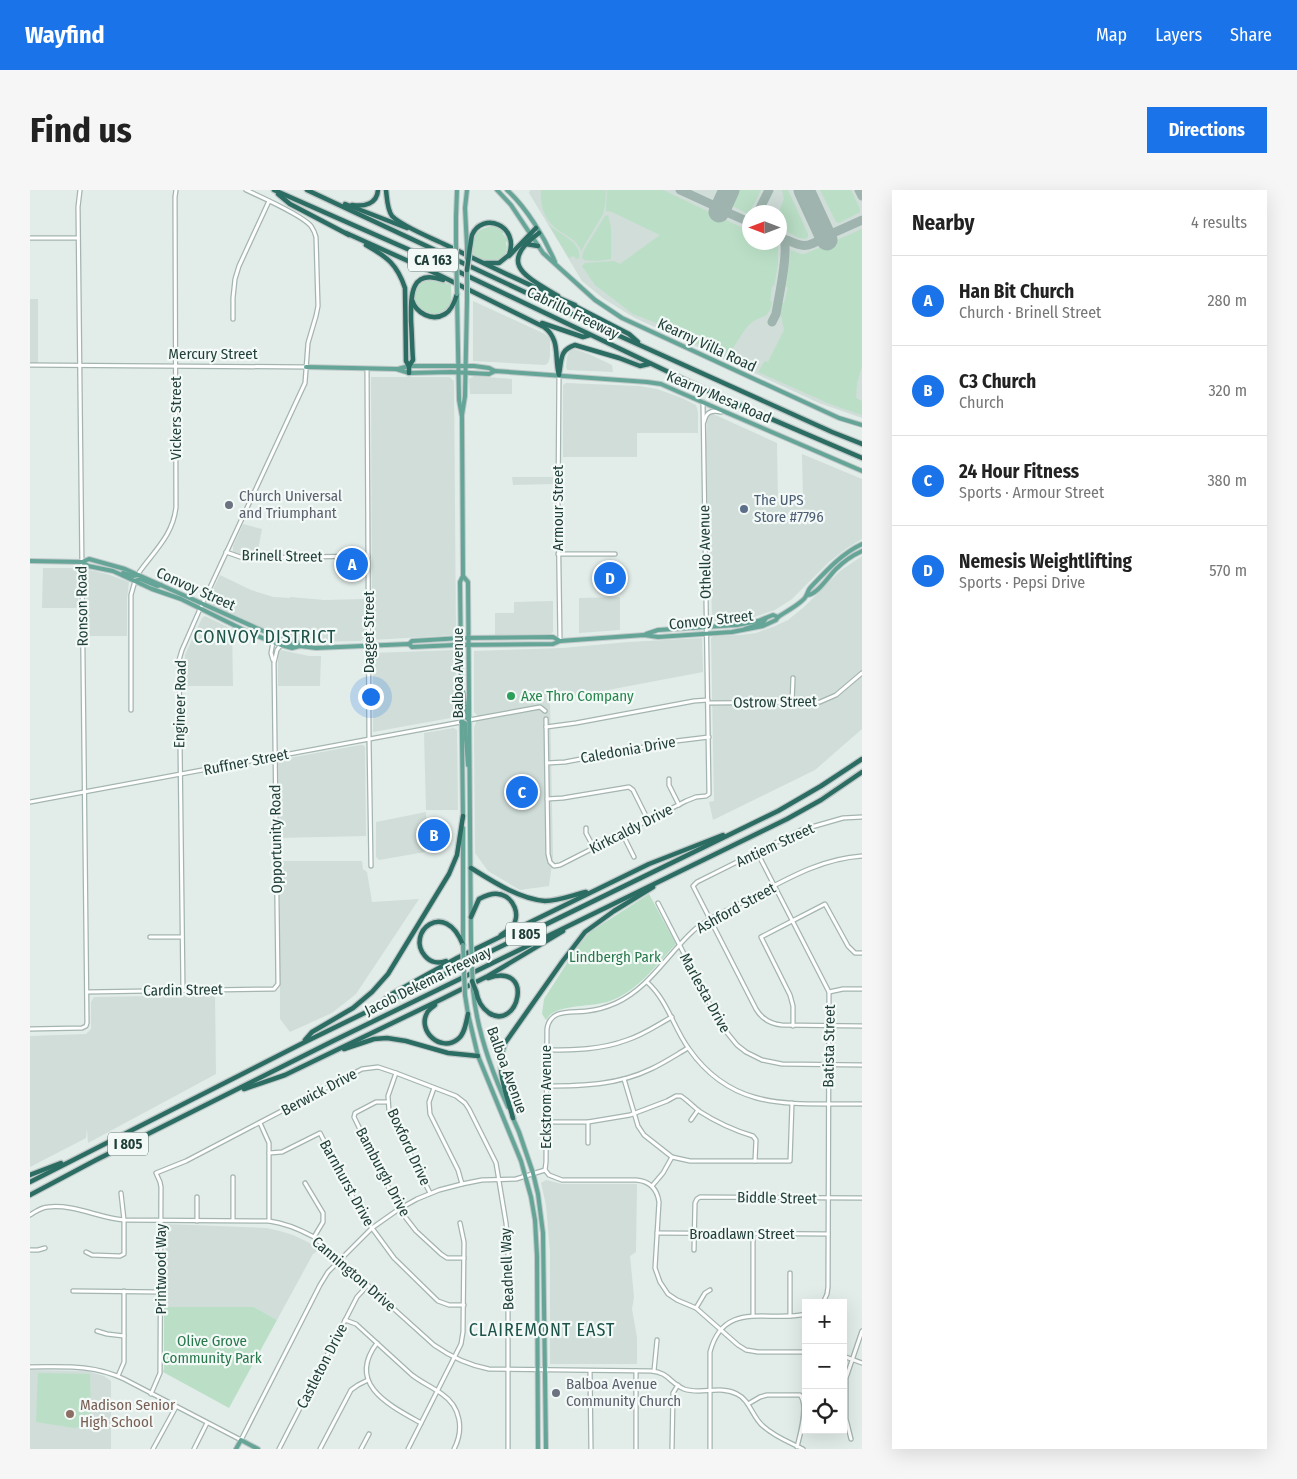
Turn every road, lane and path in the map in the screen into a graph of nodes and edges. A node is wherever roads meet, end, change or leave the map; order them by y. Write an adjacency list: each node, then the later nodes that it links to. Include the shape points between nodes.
1 (80, 190): 21 (street, Ronson Road)
2 (176, 190): 40 (street, Vickers Street)
3 (246, 190): 12 (street)
4 (273, 190): 16 (highway, via 290,204); 35 (highway, Cabrillo Freeway / CA 163, via 455,270)
5 (307, 190): 13 (highway, Cabrillo Freeway / CA 163)
6 (378, 190): 14 (highway, via 375,199 368,204)
7 (386, 190): 18 (highway, via 393,217)
8 (457, 190): 31 (main road, Balboa Avenue, bridge)
9 (467, 190): 24 (main road)
10 (497, 190): 19 (main road, Kearny Villa Road, via 512,205)
11 (507, 190): 15 (main road, Kearny Villa Road, via 521,204)
12 (269, 201): 34 (street, via 237,273 232,298); 44 (street, Engineer Road, via 307,222 316,237 318,306 308,343)
13 (333, 203): 14 (highway); 36 (highway, Cabrillo Freeway / CA 163)
14 (345, 204): 18 (highway)
15 (536, 228): 17 (main road, Kearny Villa Road); 19 (highway)
16 (346, 233): 29 (highway); 41 (highway, via 386,257 402,277 406,361)
17 (539, 233): 19 (highway); 27 (main road, Kearny Villa Road)
18 (422, 234): 26 (highway)
19 (531, 236): 22 (highway); 23 (main road, Kearny Villa Road); 25 (highway)
20 (30, 238): 21 (street)
21 (78, 238): 38 (street, Ronson Road)
22 (526, 244): 23 (highway); 32 (highway, via 518,258 522,273)
23 (538, 246): 27 (main road, Kearny Villa Road)
24 (468, 247): 25 (highway, via 478,228 487,223 495,224 510,237); 28 (highway, bridge)
25 (508, 257): 26 (highway, via 499,263)
26 (481, 262): 32 (highway)
27 (556, 264): 55 (main road, Kearny Villa Road, via 595,300 622,318 839,418)
28 (467, 270): 43 (main road, Balboa Avenue, bridge)
29 (458, 286): 30 (highway, via 429,277 418,281); 33 (highway)
30 (412, 292): 31 (highway, via 413,304 430,317 445,314); 41 (highway, via 413,360)
31 (458, 294): 42 (main road, Balboa Avenue)
32 (575, 306): 36 (highway, via 629,334)
33 (518, 313): 35 (highway, via 583,337); 51 (highway, via 554,336)
34 (233, 319)
35 (590, 335): 37 (highway, Cabrillo Freeway / CA 163)
36 (645, 347): 57 (highway, Cabrillo Freeway / CA 163)
37 (650, 364): 51 (highway, via 640,366 576,345 564,351); 58 (highway, Cabrillo Freeway / CA 163)
38 (80, 365): 39 (street, Mercury Street); 40 (street, Mercury Street); 67 (street, Ronson Road)
39 (30, 366)
40 (176, 366): 44 (street, Mercury Street); 69 (street, Vickers Street, via 176,513 162,545)
41 (409, 366): 42 (main road, Mercury Street); 46 (main road, Mercury Street); 48 (highway)
42 (458, 366): 43 (main road, Mercury Street); 49 (main road, Balboa Avenue)
43 (466, 366): 47 (main road, Mercury Street); 50 (main road, Balboa Avenue)
44 (306, 367): 45 (main road, Mercury Street); 62 (street, Engineer Road, via 304,383)
45 (367, 369): 46 (main road, Mercury Street); 65 (street, Dagget Street)
46 (396, 369): 48 (main road, Mercury Street)
47 (495, 371): 50 (main road, Mercury Street, via 489,374); 51 (main road, Mercury Street)
48 (409, 372): 49 (main road, Mercury Street)
49 (458, 372): 50 (main road, Mercury Street); 54 (main road, Balboa Avenue)
50 (465, 372): 54 (main road, Balboa Avenue)
51 (559, 375): 52 (main road, Kearny Mesa Road, via 661,384); 63 (street, Armour Street)
52 (703, 402): 53 (main road, Kearny Mesa Road); 56 (street, Othello Avenue)
53 (726, 412): 56 (street, via 708,412); 59 (main road, Kearny Mesa Road)
54 (462, 417): 70 (main road, Balboa Avenue)
55 (862, 425)
56 (702, 430): 78 (street, Othello Avenue)
57 (862, 444)
58 (862, 458)
59 (862, 471)
60 (862, 544): 73 (main road, Convoy Street, via 832,564 807,591)
61 (862, 551): 73 (main road, Convoy Street, via 836,569 814,593)
62 (226, 552): 65 (street, Brinell Street, via 243,558); 74 (street, Engineer Road)
63 (558, 554): 64 (street); 84 (street, Armour Street)
64 (615, 554)
65 (368, 556): 91 (street, Dagget Street)
66 (30, 561): 67 (main road, Convoy Street)
67 (82, 562): 68 (main road, Convoy Street); 69 (main road, Convoy Street, via 89,559); 113 (street, Ronson Road)
68 (113, 571): 69 (main road, via 133,576); 71 (main road, Convoy Street)
69 (138, 574): 72 (main road, Convoy Street)
70 (463, 576): 82 (main road, Balboa Avenue, via 460,582); 83 (main road, Balboa Avenue, via 468,582)
71 (135, 581): 72 (main road, via 140,579); 75 (main road, Convoy Street); 98 (street, via 131,595)
72 (161, 585): 74 (main road, Convoy Street)
73 (807, 595): 76 (main road, Convoy Street)
74 (202, 604): 75 (street, Engineer Road); 86 (main road, Convoy Street)
75 (200, 609): 85 (main road, Convoy Street); 111 (street, Engineer Road, via 179,660)
76 (778, 617): 77 (main road, Convoy Street); 79 (main road, Convoy Street, via 768,624)
77 (766, 618): 78 (main road, Convoy Street, via 737,625); 79 (main road, via 763,623)
78 (706, 626): 80 (street, Othello Avenue); 81 (main road, Convoy Street, via 658,630)
79 (744, 630): 80 (main road, Convoy Street)
80 (707, 633): 81 (main road, Convoy Street); 96 (street, Othello Avenue)
81 (644, 635): 84 (main road, Convoy Street)
82 (461, 638): 83 (main road, Convoy Street); 87 (main road, Convoy Street, via 412,641); 88 (main road, Balboa Avenue)
83 (469, 638): 84 (main road, Convoy Street, via 553,637); 89 (main road, Balboa Avenue)
84 (560, 641): 89 (main road, Convoy Street, via 553,644)
85 (273, 642): 86 (main road); 90 (main road, Convoy Street); 92 (street, Opportunity Road, via 271,653)
86 (298, 644): 90 (main road, Convoy Street, via 292,648); 91 (main road, Convoy Street, via 316,648)
87 (408, 644): 88 (main road, Convoy Street, via 412,647); 91 (main road, Convoy Street)
88 (461, 645): 89 (main road, Convoy Street); 95 (main road, Balboa Avenue)
89 (469, 645): 101 (main road, Balboa Avenue)
90 (281, 646): 92 (street)
91 (369, 646): 105 (street, Dagget Street)
92 (274, 663): 106 (street, Opportunity Road)
93 (862, 673): 97 (street, Ostrow Street, via 827,700)
94 (793, 678): 97 (street)
95 (461, 688): 101 (main road); 102 (main road, Balboa Avenue)
96 (708, 701): 97 (street, Ostrow Street); 103 (street, Ostrow Street); 104 (street, Othello Avenue)
97 (792, 703)
98 (131, 710)
99 (546, 711): 101 (street, via 540,707)
100 (546, 719): 103 (street)
101 (469, 720): 109 (main road, Balboa Avenue)
102 (461, 722): 105 (street, Ruffner Street); 109 (main road, via 466,726); 118 (main road, Balboa Avenue)
103 (546, 726): 108 (street)
104 (709, 737): 108 (street, Caledonia Drive); 114 (street, Othello Avenue)
105 (369, 739): 106 (street, Ruffner Street); 128 (street, Dagget Street)
106 (275, 757): 111 (street, Ruffner Street); 147 (street, Opportunity Road)
107 (862, 759): 121 (highway, Jacob Dekema Freeway / I 805)
108 (547, 763): 115 (street)
109 (469, 772): 129 (main road, Balboa Avenue)
110 (862, 772): 130 (highway, Jacob Dekema Freeway / I 805, via 787,819)
111 (180, 774): 113 (street, Ruffner Street); 138 (street, Engineer Road)
112 (669, 779): 117 (street)
113 (84, 792): 116 (street, Ruffner Street); 151 (street, Ronson Road)
114 (710, 793): 117 (street, Kirkcaldy Drive)
115 (547, 799): 120 (street, via 629,786); 124 (street, Kirkcaldy Drive, via 551,864 560,865)
116 (30, 802)
117 (679, 804): 120 (street, Kirkcaldy Drive)
118 (462, 816): 141 (main road, Balboa Avenue); 162 (highway, via 457,855 449,874 388,974 372,993 312,1032)
119 (862, 817): 125 (street, Antiem Street, via 808,827)
120 (648, 820): 123 (street, Kirkcaldy Drive)
121 (750, 825): 132 (highway, via 657,859); 154 (highway, Jacob Dekema Freeway / I 805)
122 (586, 828): 124 (street)
123 (622, 834): 124 (street, Kirkcaldy Drive); 127 (street)
124 (594, 848)
125 (757, 852): 131 (street, Batista Street); 136 (street, Antiem Street, via 693,886)
126 (862, 856): 131 (street, Ashford Street, via 818,864)
127 (634, 857)
128 (371, 866)
129 (470, 868): 132 (highway, via 519,895 546,901); 135 (main road, Balboa Avenue)
130 (673, 874): 134 (highway, Jacob Dekema Freeway / I 805); 180 (highway, via 585,932 509,1037 502,1052 501,1070)
131 (775, 886): 136 (street, Ashford Street); 137 (street, Batista Street)
132 (595, 890): 140 (highway)
133 (658, 903): 142 (street, Marlesta Drive)
134 (590, 915): 145 (highway, via 488,976); 173 (highway, Jacob Dekema Freeway / I 805)
135 (471, 917): 140 (highway, via 479,899 486,896 497,894 513,902 515,921); 145 (main road, Balboa Avenue, bridge)
136 (709, 920): 142 (street, Ashford Street); 158 (street, via 759,1014 775,1024)
137 (792, 920): 143 (street, via 825,904 848,946 855,953); 152 (street, Batista Street); 158 (street, via 761,937 790,995)
138 (182, 936): 139 (street); 149 (street, Engineer Road)
139 (150, 937)
140 (489, 942): 144 (highway)
141 (464, 945): 144 (highway, via 457,931 446,923 430,924 424,929 419,939 421,951 429,960 442,963); 155 (main road, Balboa Avenue, bridge)
142 (679, 946): 146 (street, Ashford Street); 168 (street, Marlesta Drive, via 720,1024 737,1045 762,1060 782,1064)
143 (862, 953)
144 (457, 958): 154 (highway, via 390,995)
145 (474, 981): 150 (highway, bridge); 150 (highway, via 508,976 515,981 518,999 504,1016 494,1016 482,1008); 153 (highway)
146 (647, 982): 156 (street, via 662,997); 157 (street, Ashford Street, via 616,1003 594,1010 562,1012)
147 (278, 984): 149 (street, Cardin Street, via 274,989)
148 (862, 989): 152 (street)
149 (183, 990): 151 (street, Cardin Street)
150 (474, 991): 180 (main road, Balboa Avenue, via 476,1015 487,1055)
151 (87, 992): 161 (street, Ronson Road, via 86,1026)
152 (829, 992): 159 (street, Batista Street)
153 (442, 999): 155 (highway, via 427,1012 424,1023 428,1035 438,1042 458,1039); 166 (highway)
154 (378, 1006): 162 (highway, Jacob Dekema Freeway / I 805)
155 (468, 1014): 165 (main road, Balboa Avenue)
156 (672, 1017): 163 (street); 164 (street, via 629,1040 606,1047)
157 (548, 1023): 164 (street, Eckstrom Avenue)
158 (793, 1026): 159 (street)
159 (830, 1026): 160 (street); 168 (street, Batista Street)
160 (862, 1026)
161 (30, 1029)
162 (303, 1043): 187 (highway, Jacob Dekema Freeway / I 805)
163 (688, 1048): 170 (street, via 653,1068); 175 (street, via 731,1088 762,1100)
164 (546, 1050): 171 (street, Eckstrom Avenue)
165 (478, 1056): 166 (highway, via 448,1053 383,1038); 194 (main road, Balboa Avenue)
166 (319, 1058): 173 (highway, via 285,1075)
167 (862, 1064): 168 (street, Marlesta Drive)
168 (829, 1065): 176 (street, Batista Street)
169 (396, 1073): 172 (street, Berwick Drive); 174 (street, Boxford Drive); 184 (street, Berwick Drive, via 378,1067 362,1069)
170 (624, 1079): 171 (street, via 582,1086); 179 (street)
171 (546, 1086): 182 (street, Eckstrom Avenue)
172 (434, 1088): 196 (street, Berwick Drive, via 465,1103 496,1163); 199 (street, via 429,1102 430,1114)
173 (226, 1095): 203 (highway, Jacob Dekema Freeway / I 805)
174 (388, 1102): 202 (street, Boxford Drive, via 389,1111); 207 (street, Bamburgh Drive, via 372,1104 354,1117)
175 (792, 1103): 176 (street); 189 (street, via 790,1160)
176 (829, 1104): 177 (street); 205 (street, Batista Street)
177 (862, 1104)
178 (698, 1110): 179 (street, via 681,1096 676,1096); 181 (street); 189 (street, via 736,1131 753,1136 756,1140)
179 (634, 1114): 183 (street); 188 (street, via 644,1135)
180 (513, 1118): 191 (main road, Balboa Avenue)
181 (691, 1120)
182 (546, 1122): 183 (street); 190 (street, Eckstrom Avenue)
183 (588, 1122): 185 (street)
184 (260, 1123): 186 (street); 192 (street, Berwick Drive)
185 (588, 1143)
186 (269, 1153): 213 (street); 215 (street, Barnhurst Drive, via 282,1152 320,1133)
187 (83, 1154): 193 (highway); 197 (highway, Jacob Dekema Freeway / I 805)
188 (672, 1157): 189 (street, via 690,1161); 200 (street)
189 (754, 1161)
190 (545, 1170): 191 (street); 200 (street, via 557,1179 636,1180)
191 (533, 1173): 194 (street); 254 (main road, Balboa Avenue, via 543,1233)
192 (156, 1174): 210 (street, Printwood Way, via 161,1187)
193 (30, 1175)
194 (526, 1175): 196 (street, via 516,1179); 253 (main road, Balboa Avenue, via 536,1236)
195 (232, 1178): 212 (street)
196 (498, 1179): 199 (street); 252 (street, Beadnell Way, via 508,1243)
197 (30, 1182)
198 (305, 1183): 220 (street, via 323,1213 323,1222)
199 (462, 1184): 202 (street)
200 (652, 1186): 216 (street, via 658,1202)
201 (121, 1193): 209 (street)
202 (430, 1193): 207 (street)
203 (30, 1196)
204 (197, 1197): 211 (street)
205 (828, 1198): 206 (street, Biddle Street); 217 (street, Biddle Street, via 700,1197 695,1203); 219 (street, Batista Street)
206 (862, 1198)
207 (399, 1209): 215 (street); 225 (street, Bamburgh Drive, via 440,1254 447,1258)
208 (30, 1215): 209 (street, Cannington Drive, via 48,1207 62,1207)
209 (124, 1220): 210 (street, Cannington Drive); 224 (street, via 124,1254 92,1255)
210 (161, 1220): 211 (street, Cannington Drive); 232 (street, Printwood Way)
211 (197, 1220): 212 (street, Cannington Drive)
212 (233, 1220): 213 (street, Cannington Drive)
213 (269, 1220): 220 (street, Cannington Drive)
214 (460, 1223): 225 (street)
215 (372, 1228): 226 (street); 234 (street, Barnhurst Drive, via 394,1258 438,1301)
216 (656, 1233): 217 (street, Broadlawn Street); 235 (street, via 655,1262 660,1282 673,1298)
217 (695, 1234): 218 (street, Broadlawn Street); 223 (street)
218 (753, 1234): 219 (street, Broadlawn Street); 237 (street)
219 (828, 1234): 233 (street, Batista Street, via 828,1288)
220 (314, 1237): 226 (street, Cannington Drive)
221 (45, 1248): 222 (street)
222 (30, 1250)
223 (694, 1250)
224 (86, 1252)
225 (464, 1258): 234 (street)
226 (340, 1260): 228 (street, Cannington Drive); 270 (street, via 320,1285)
227 (790, 1273): 238 (street)
228 (368, 1285): 239 (street, Castleton Drive, via 357,1297); 248 (street, Cannington Drive, via 434,1345)
229 (710, 1290): 235 (street)
230 (73, 1291): 231 (street)
231 (124, 1291): 232 (street); 243 (street)
232 (160, 1292): 263 (street, Printwood Way, via 160,1373)
233 (825, 1299)
234 (464, 1305): 248 (street, via 461,1344)
235 (696, 1308): 240 (street)
236 (802, 1314): 238 (street)
237 (753, 1316): 238 (street); 240 (street, via 740,1317)
238 (790, 1316)
239 (345, 1320): 245 (street, via 356,1324); 276 (street, Castleton Drive)
240 (721, 1330): 246 (street, via 741,1348 752,1352); 261 (street, via 710,1352)
241 (97, 1331): 243 (street)
242 (862, 1331): 249 (street)
243 (124, 1336): 258 (street, via 124,1362)
244 (657, 1340): 257 (street)
245 (377, 1343): 259 (street, via 366,1362); 262 (street, via 412,1375)
246 (802, 1352)
247 (847, 1357): 249 (street)
248 (454, 1358): 252 (street, Cannington Drive, via 482,1368); 262 (street)
249 (852, 1359): 250 (street); 269 (street, via 846,1378 846,1419)
250 (862, 1363)
251 (30, 1367): 258 (street, via 84,1367)
252 (508, 1370): 253 (street, Cannington Drive); 281 (street, Beadnell Way)
253 (538, 1371): 254 (street, Cannington Drive); 282 (main road, Balboa Avenue)
254 (546, 1371): 255 (street, Cannington Drive); 283 (main road, Balboa Avenue)
255 (590, 1371): 256 (street, Cannington Drive); 284 (street)
256 (636, 1371): 257 (street, Cannington Drive); 285 (street)
257 (654, 1371): 260 (street, via 666,1375)
258 (118, 1376): 263 (street)
259 (368, 1380): 267 (street, via 386,1401); 277 (street, via 351,1390)
260 (678, 1385): 261 (street, via 688,1390); 286 (street, via 673,1393)
261 (710, 1390): 264 (street, via 736,1393); 287 (street)
262 (437, 1391): 267 (street); 280 (street, via 452,1403 458,1413 460,1437)
263 (151, 1394): 265 (street)
264 (748, 1404): 271 (street, via 763,1427); 271 (street, via 767,1395 798,1395 803,1398 802,1428)
265 (176, 1407): 266 (street); 272 (street)
266 (207, 1423): 270 (street); 273 (street)
267 (421, 1423): 279 (street)
268 (369, 1434): 278 (street)
269 (851, 1439)
270 (240, 1440): 274 (main road); 275 (main road)
271 (797, 1447): 288 (street)
272 (153, 1449)
273 (194, 1449)
274 (236, 1449)
275 (258, 1449)
276 (279, 1449)
277 (320, 1449)
278 (361, 1449)
279 (408, 1449)
280 (454, 1449)
281 (508, 1449)
282 (538, 1449)
283 (546, 1449)
284 (591, 1449)
285 (636, 1449)
286 (672, 1449)
287 (710, 1449)
288 (802, 1449)

